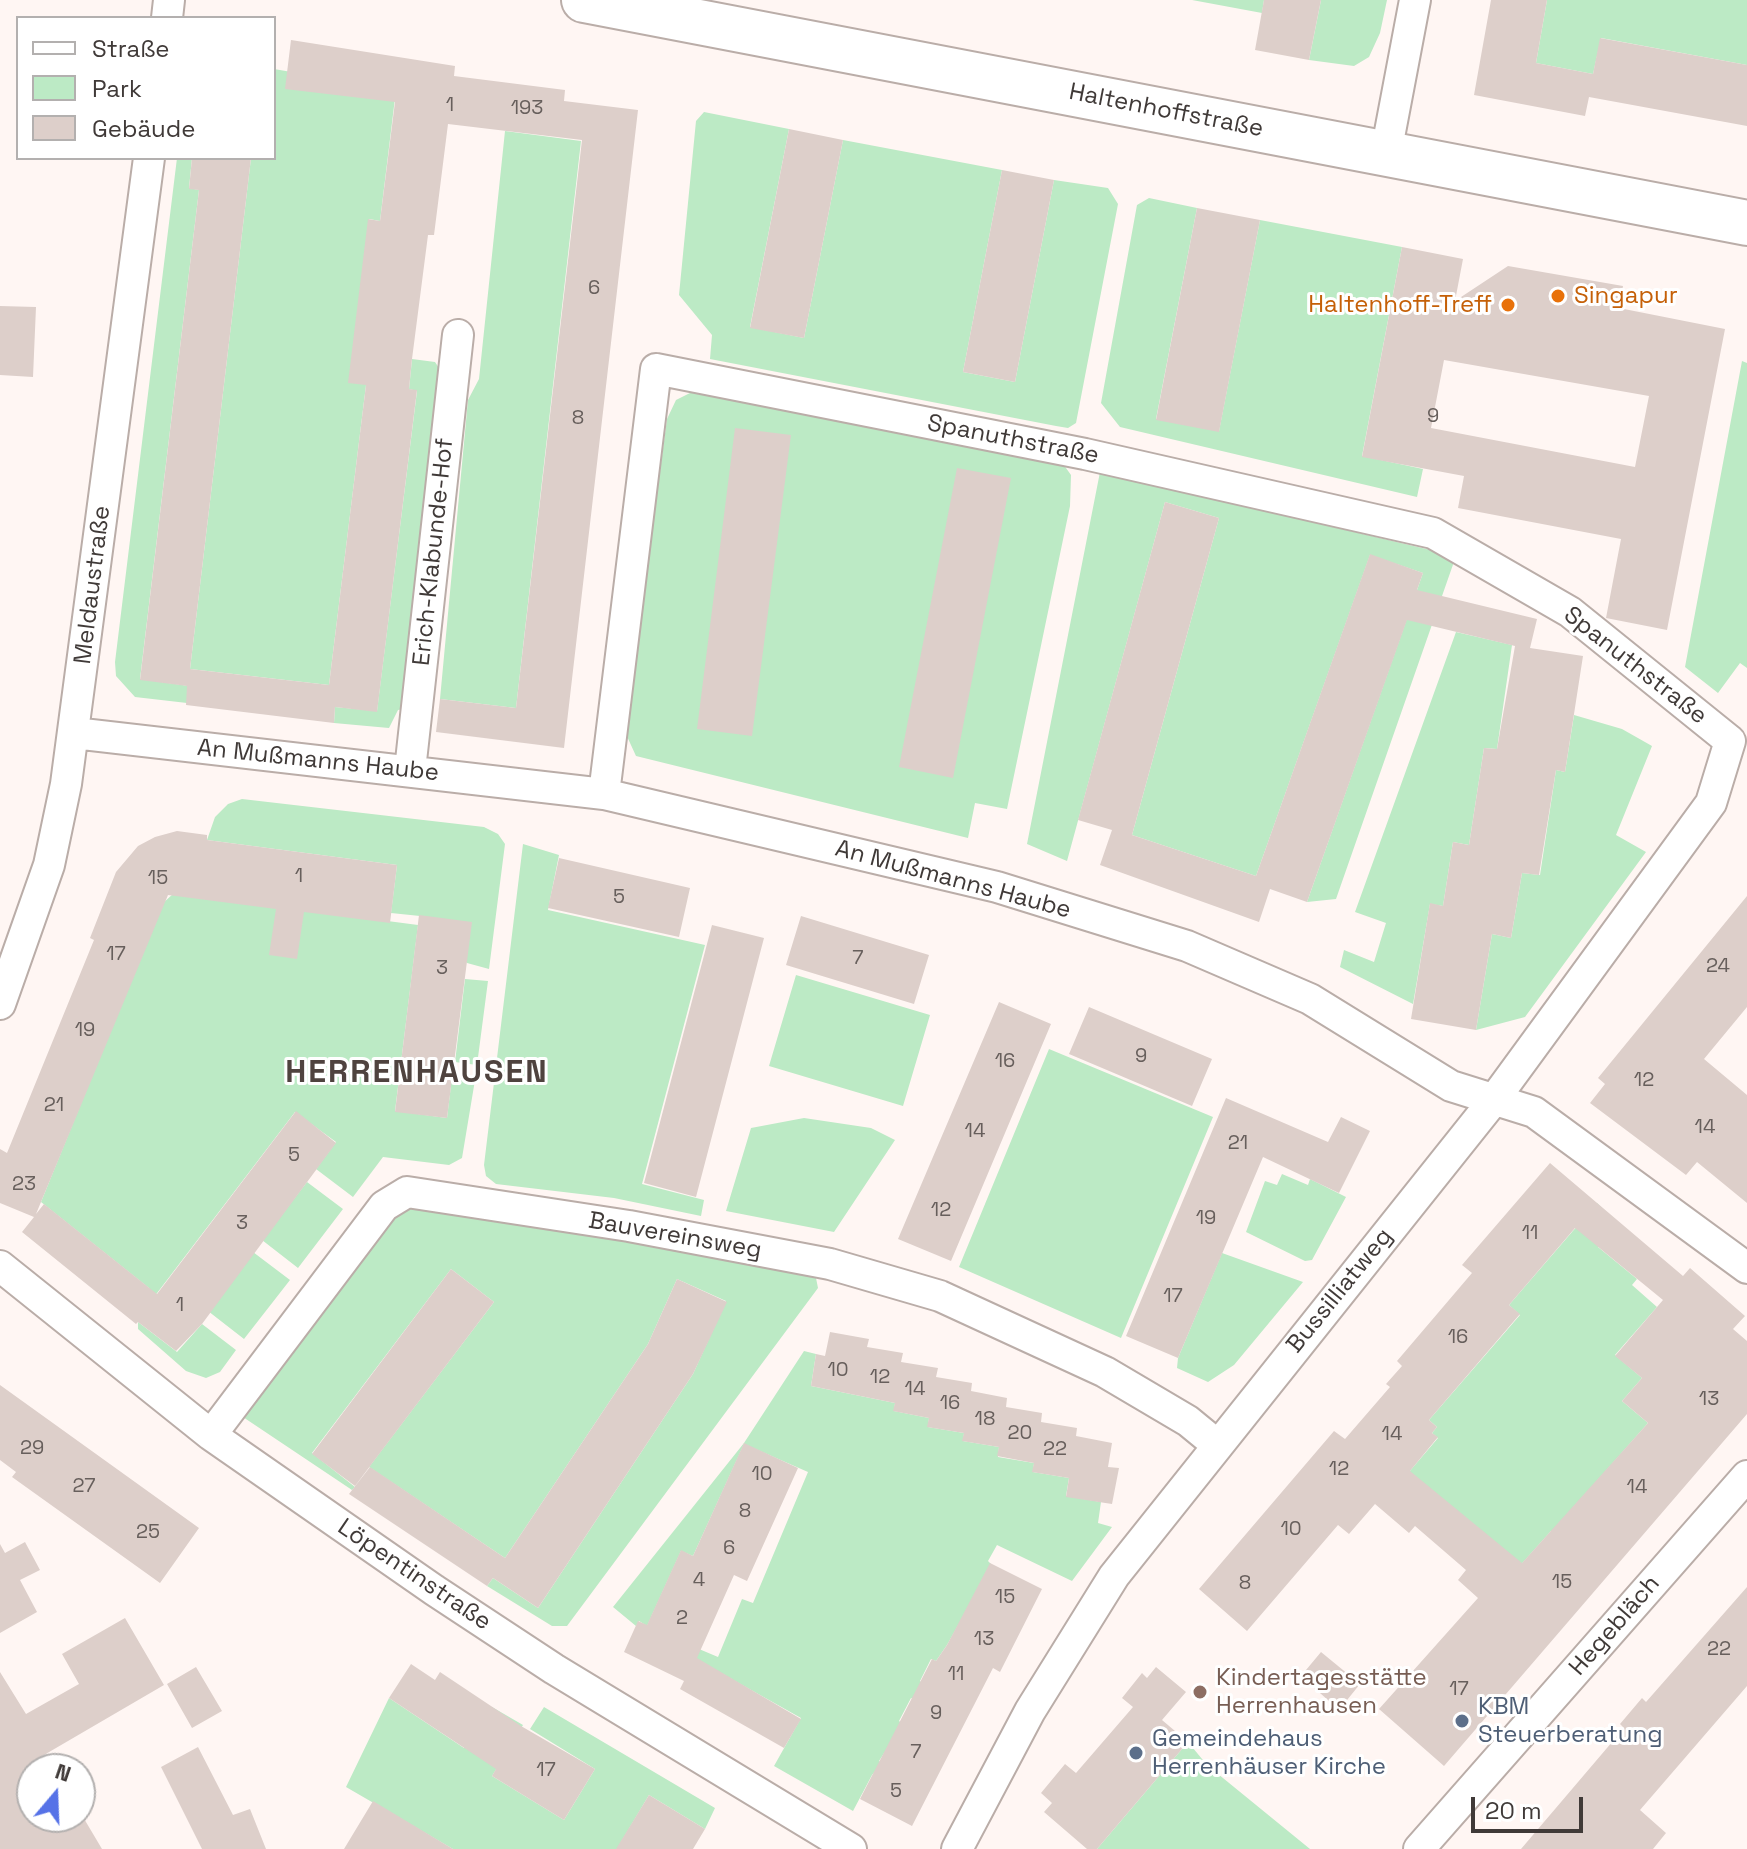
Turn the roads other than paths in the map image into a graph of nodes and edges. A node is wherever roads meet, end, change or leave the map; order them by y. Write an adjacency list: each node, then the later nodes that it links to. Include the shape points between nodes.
1 (584, 0): 3 (street, Haltenhoffstraße)
2 (1415, 0): 3 (street)
3 (1386, 153): 5 (street, Haltenhoffstraße)
4 (149, 160): 7 (street, Meldaustraße)
5 (1747, 223)
6 (458, 335): 9 (street, Erich-Klabunde-Hof)
7 (74, 733): 9 (street, An Mußmanns Haube); 11 (street, Meldaustraße, via 49,865)
8 (1730, 741): 10 (street, Spanuthstraße, via 1570,612 1433,533 1085,454 656,369); 12 (street, Bussilliatweg, via 1711,803)
9 (410, 770): 10 (street, An Mußmanns Haube)
10 (604, 794): 12 (street, An Mußmanns Haube, via 997,887 1187,946 1310,999 1451,1086)
11 (0, 1004)
12 (1493, 1101): 14 (street, An Mußmanns Haube, via 1534,1112); 16 (street, Bussilliatweg)
13 (0, 1266): 15 (street, Löpentinstraße)
14 (1747, 1268)
15 (211, 1435): 16 (street, Bauvereinsweg, via 384,1206 407,1192 789,1256 940,1296 1105,1372 1188,1421); 18 (street, Löpentinstraße, via 554,1669)
16 (1216, 1444): 19 (street, Bussilliatweg, via 1114,1576 1030,1711)
17 (1747, 1476): 20 (street, Hegebläch)
18 (851, 1849)
19 (957, 1849)
20 (1419, 1849)

